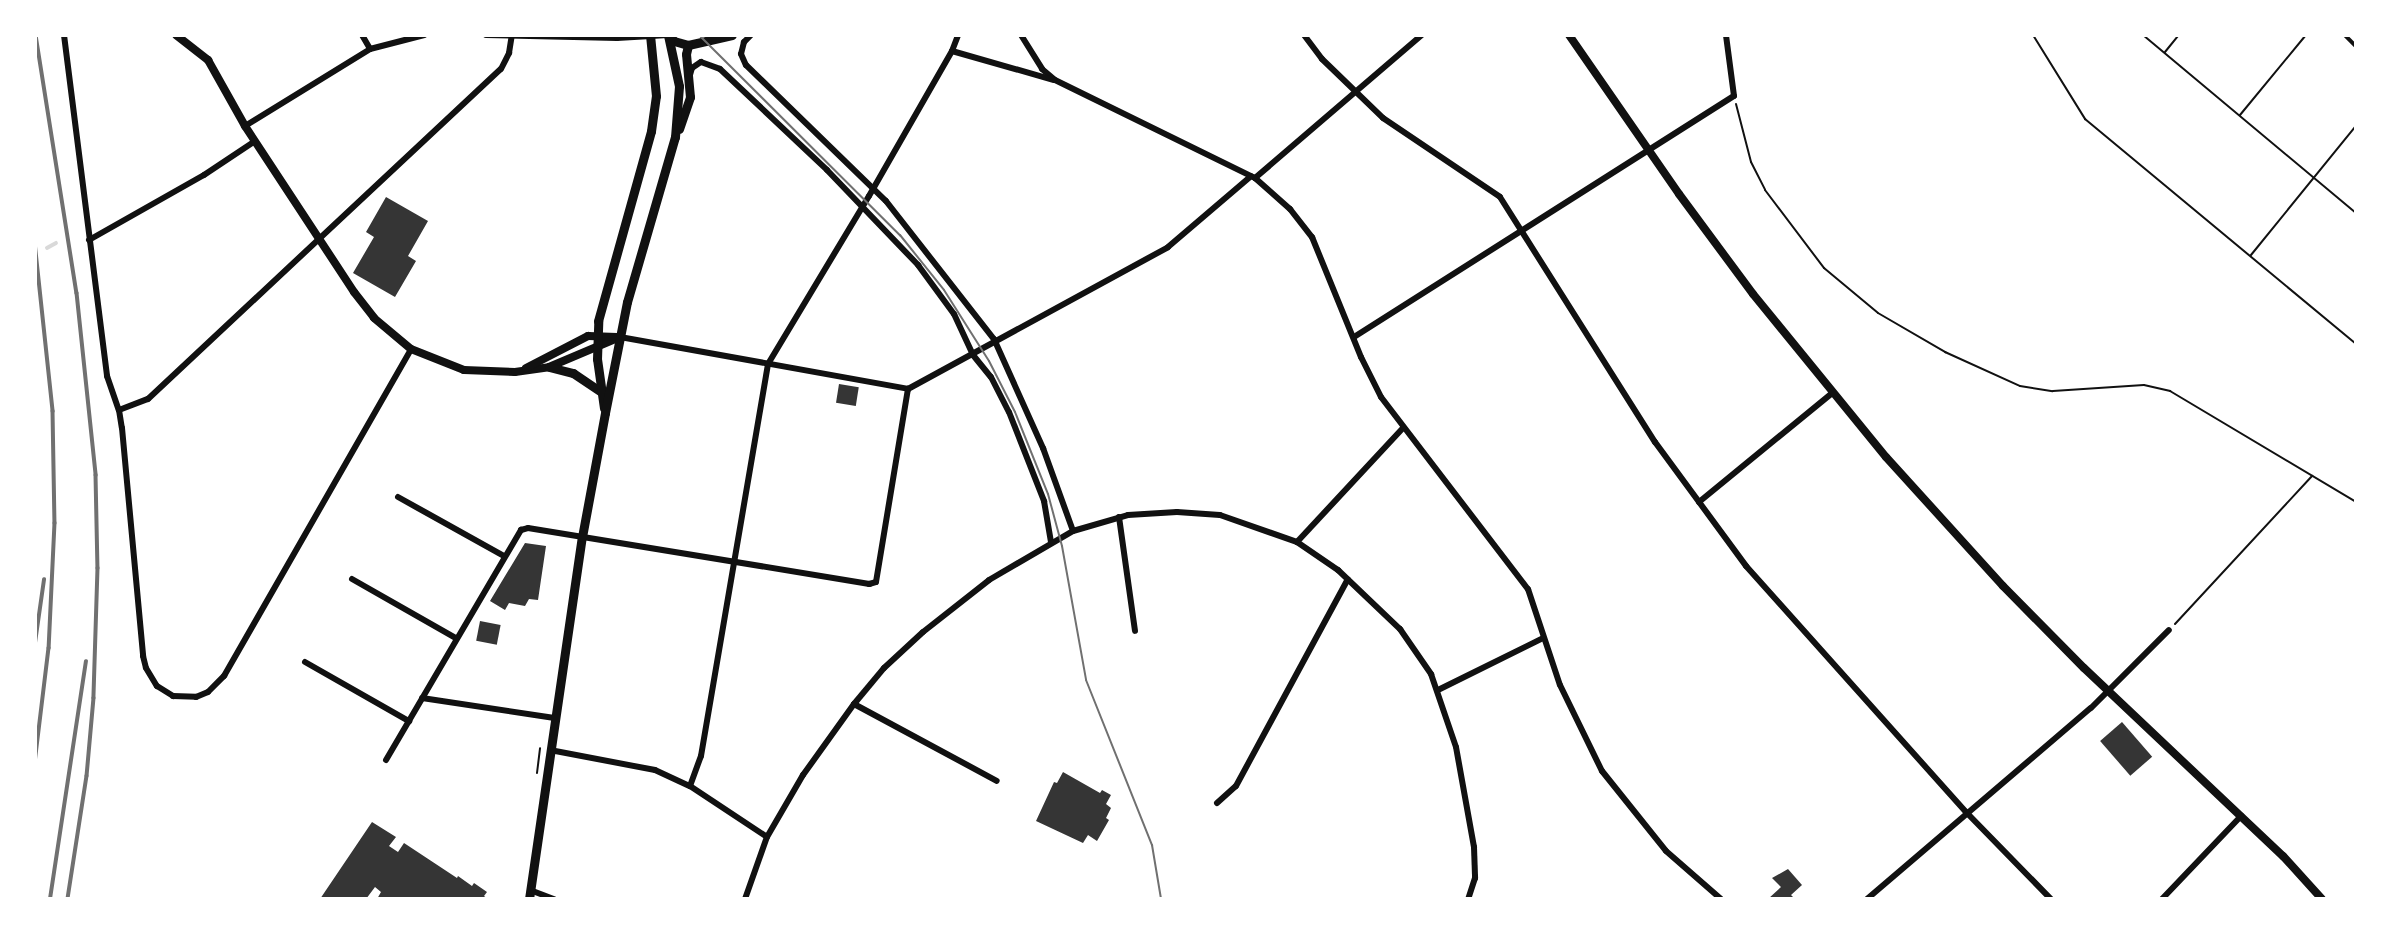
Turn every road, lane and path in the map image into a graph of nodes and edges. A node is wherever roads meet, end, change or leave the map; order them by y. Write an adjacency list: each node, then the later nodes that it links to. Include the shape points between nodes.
1 (64, 35): 44 (street)
2 (176, 35): 33 (street, via 208,60)
3 (362, 35): 24 (street)
4 (424, 35): 24 (street)
5 (486, 35): 20 (street)
6 (668, 35): 21 (street); 22 (main road); 34 (main road, via 679,86)
7 (732, 35): 22 (main road)
8 (751, 35): 39 (street, via 741,54 746,65)
9 (958, 35): 25 (street)
10 (1021, 35): 28 (street, via 1042,69)
11 (1304, 35): 29 (street)
12 (1422, 35): 29 (street)
13 (1569, 35): 36 (street)
14 (1726, 35): 30 (street)
15 (2033, 35): 45 (path, via 2085,119)
16 (2143, 35): 26 (path)
17 (2179, 35): 26 (path)
18 (2306, 35): 31 (path)
19 (2345, 35): 23 (lane)
20 (512, 36): 21 (street); 43 (street, via 501,69)
21 (650, 36): 46 (main road, via 656,96 651,131)
22 (688, 45): 27 (main road)
23 (2356, 46)
24 (370, 49): 33 (street)
25 (952, 51): 28 (street); 39 (street)
26 (2164, 53): 31 (path)
27 (689, 76): 34 (main road, via 688,105); 40 (street, via 701,61 720,69 827,170)
28 (1055, 80): 37 (street)
29 (1354, 93): 37 (street); 42 (street, via 1383,118 1500,197)
30 (1734, 96): 36 (street); 63 (path, via 1751,162 1765,190 1824,268 1878,313 1945,352 2020,386 2053,391 2144,385 2170,391)
31 (2239, 115): 38 (path)
32 (2356, 125): 38 (path)
33 (245, 126): 35 (street)
34 (675, 137): 47 (main road)
35 (255, 141): 43 (street); 44 (street)
36 (1649, 151): 42 (street); 59 (street)
37 (1253, 177): 48 (street, via 1290,209 1312,237); 49 (street, via 1168,247)
38 (2313, 177): 41 (path); 45 (path)
39 (873, 187): 40 (street); 49 (street)
40 (861, 209): 53 (street, via 892,234 918,265 954,314); 54 (street)
41 (2356, 213)
42 (1521, 232): 48 (street); 65 (street, via 1655,442)
43 (318, 238): 52 (street, via 374,318); 60 (street, via 148,399)
44 (89, 240): 60 (street, via 107,376)
45 (2250, 256): 50 (path)
46 (597, 334): 47 (street); 51 (main road); 56 (street)
47 (620, 337): 51 (street); 54 (street); 61 (main road)
48 (1354, 337): 62 (street, via 1371,377)
49 (996, 342): 53 (street); 68 (street)
50 (2356, 344)
51 (596, 347): 55 (street); 58 (main road)
52 (411, 349): 56 (street, via 464,370); 60 (street, via 224,676 196,697 165,692 150,678 144,656)
53 (973, 355): 57 (street); 70 (street, via 996,386 1023,445 1044,501)
54 (768, 365): 57 (street); 73 (street)
55 (549, 368): 56 (street); 58 (main road, via 573,373)
56 (515, 372)
57 (908, 389): 73 (street, via 876,582)
58 (600, 391): 61 (main road)
59 (1832, 393): 65 (street); 82 (street, via 2003,586)
60 (119, 410)
61 (605, 413): 69 (main road)
62 (1404, 428): 71 (street); 79 (street, via 1528,589)
63 (2312, 476): 66 (path); 76 (path)
64 (398, 497): 72 (street)
65 (1699, 502): 92 (street, via 1800,630)
66 (2356, 502)
67 (1119, 517): 68 (street); 71 (street, via 1177,512 1220,515); 77 (street)
68 (1073, 531): 70 (street)
69 (582, 537): 72 (street, via 528,528 515,536); 73 (street); 85 (main road)
70 (1051, 542): 84 (street, via 960,601 884,668)
71 (1297, 542): 75 (street)
72 (504, 556): 78 (street)
73 (735, 563): 90 (street, via 701,756)
74 (352, 579): 78 (street)
75 (1348, 579): 81 (street, via 1400,629); 91 (street, via 1241,777)
76 (2169, 630): 82 (street)
77 (1135, 631)
78 (456, 638): 83 (street)
79 (1542, 638): 81 (street); 99 (street, via 1572,714 1616,792 1666,851)
80 (305, 662): 86 (street)
81 (1438, 690): 98 (street, via 1456,747 1471,822 1475,862)
82 (2109, 691): 92 (street); 93 (street)
83 (422, 698): 85 (street); 86 (street)
84 (854, 704): 89 (street); 94 (street, via 803,775)
85 (555, 718): 87 (main road)
86 (409, 721): 88 (street)
87 (550, 750): 90 (street, via 634,764); 95 (main road)
88 (387, 761)
89 (997, 781)
90 (690, 786): 94 (street)
91 (1217, 803)
92 (1966, 813): 100 (street); 101 (street)
93 (2241, 816): 102 (street); 103 (street)
94 (767, 837): 97 (street)
95 (530, 895): 96 (street)
96 (554, 899)
97 (745, 899)
98 (1468, 899)
99 (1721, 899)
100 (1867, 899)
101 (2050, 899)
102 (2162, 899)
103 (2322, 899)

